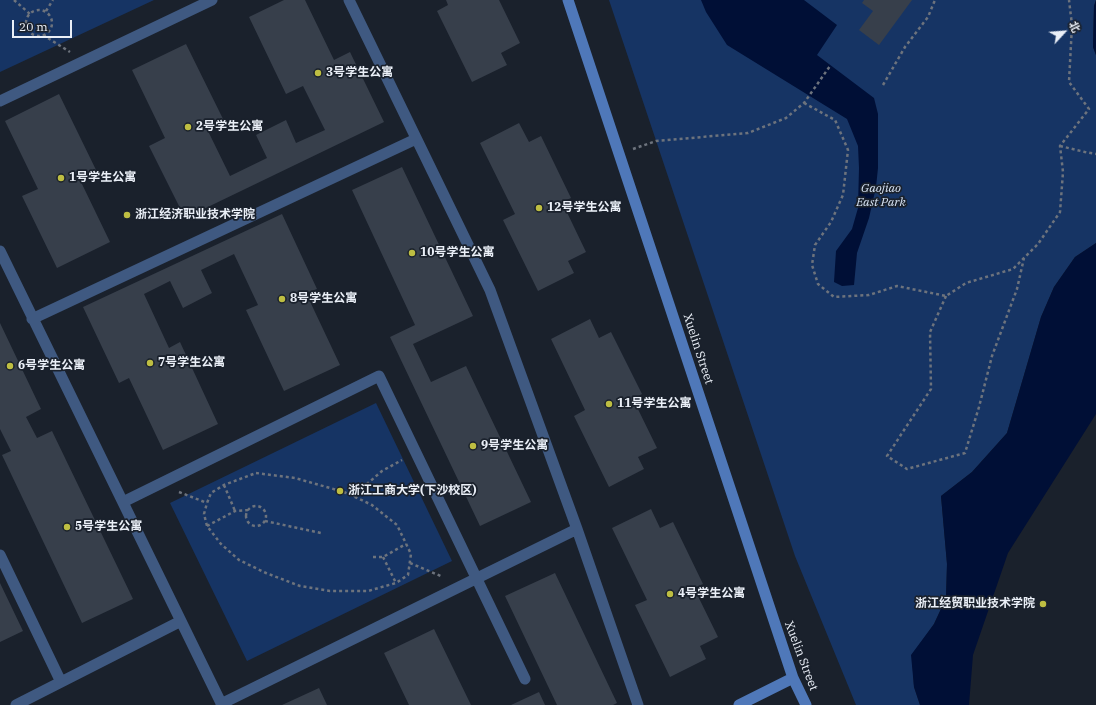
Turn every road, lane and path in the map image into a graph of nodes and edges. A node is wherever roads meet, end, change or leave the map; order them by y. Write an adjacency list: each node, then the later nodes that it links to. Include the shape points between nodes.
1 (14, 0): 9 (path)
2 (52, 0): 8 (path)
3 (212, 0): 11 (street)
4 (348, 0): 16 (street)
5 (568, 0): 18 (main road, Xuelin Street)
6 (935, 0): 13 (path, via 928,17 905,47)
7 (1069, 0): 17 (path, via 1072,25 1069,82 1089,108)
8 (46, 11): 9 (path, via 37,10); 10 (path, via 51,18 52,26)
9 (30, 14): 10 (path, via 27,21 28,29 35,34)
10 (43, 35): 11 (path)
11 (84, 61): 14 (street)
12 (830, 66): 15 (path)
13 (883, 85)
14 (0, 101)
15 (804, 103): 18 (path, via 786,118 748,133 656,141); 22 (path, via 835,120 848,150 843,194 830,222 815,245 812,266 818,284 834,297 869,295 897,286)
16 (416, 139): 23 (street); 34 (street, via 490,290)
17 (1060, 146): 19 (path); 21 (path, via 1063,172 1060,212 1038,244)
18 (619, 154): 45 (main road, Xuelin Street)
19 (1096, 154)
20 (0, 251): 23 (street)
21 (1024, 257): 22 (path, via 1013,269 966,283); 22 (path, via 1017,289 992,356 964,453 907,469 887,456 931,388 930,332)
22 (946, 296)
23 (32, 319): 28 (street)
24 (416, 452): 25 (street, via 379,376); 27 (path, via 382,471); 41 (street)
25 (159, 484): 28 (street); 29 (path)
26 (224, 485): 27 (path, via 256,473 295,478); 29 (path, via 211,493); 31 (path)
27 (353, 496): 36 (path, via 372,504 397,525)
28 (123, 502): 44 (street)
29 (207, 503): 33 (path, via 204,514)
30 (249, 510): 31 (path); 32 (path, via 254,506 260,507 265,512); 32 (path, via 246,516 251,525 260,526)
31 (235, 511): 33 (path)
32 (265, 522): 35 (path)
33 (207, 526): 42 (path, via 221,544 239,560 300,586 330,591 368,591)
34 (577, 529): 41 (street); 50 (street)
35 (321, 533)
36 (406, 544): 39 (path); 40 (path, via 411,554)
37 (0, 555): 47 (street)
38 (373, 557): 39 (path)
39 (383, 557): 42 (path)
40 (410, 563): 42 (path, via 408,574); 43 (path)
41 (477, 578): 43 (street); 46 (street)
42 (396, 583)
43 (462, 585): 49 (street)
44 (181, 621): 47 (street); 49 (street)
45 (793, 678): 51 (main road); 52 (main road, Xuelin Street)
46 (525, 679)
47 (61, 682): 48 (street)
48 (16, 705)
49 (222, 705)
50 (638, 705)
51 (739, 705)
52 (806, 705)

